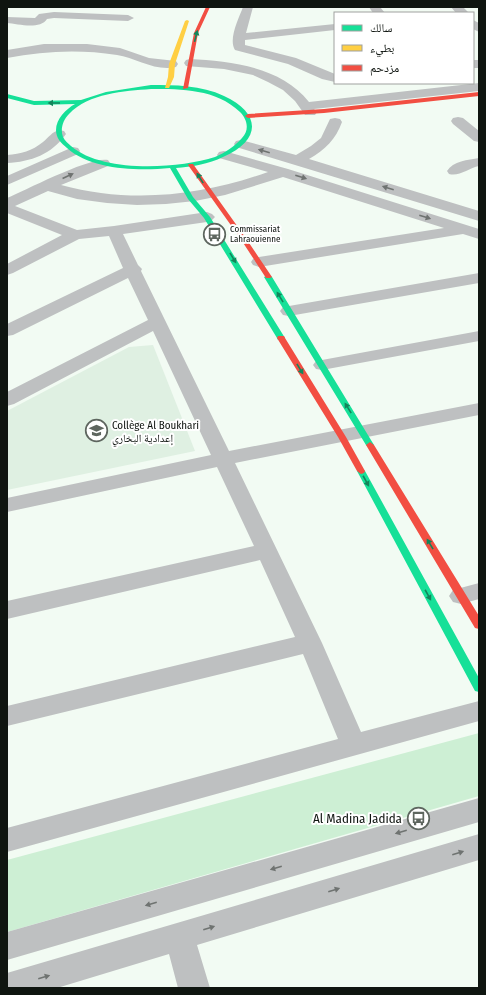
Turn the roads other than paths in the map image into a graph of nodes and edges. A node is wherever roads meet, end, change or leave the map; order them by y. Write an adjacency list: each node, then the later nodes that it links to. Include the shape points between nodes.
1 (134, 7): 6 (street)
2 (208, 7): 14 (street, one-way to 2, via 196,33)
3 (248, 7): 9 (street)
4 (91, 11): 6 (street); 7 (street, via 47,16 37,22)
5 (191, 12): 15 (street)
6 (128, 18): 10 (street)
7 (7, 20)
8 (334, 27): 9 (street)
9 (238, 37): 13 (street, via 239,47)
10 (115, 40): 11 (street); 12 (street, via 87,48 59,48); 15 (street, via 147,61)
11 (76, 41)
12 (7, 54)
13 (292, 61): 16 (street); 17 (street)
14 (190, 63): 16 (street, via 224,66); 20 (street)
15 (172, 64): 18 (street)
16 (262, 75): 25 (street, via 294,92)
17 (334, 78)
18 (168, 87): 20 (street); 24 (street, via 120,91)
19 (479, 87): 25 (street)
20 (185, 88): 27 (street, via 231,101)
21 (479, 94): 25 (street)
22 (7, 96): 23 (street)
23 (24, 102): 24 (street, one-way to 23); 26 (street)
24 (83, 102): 30 (street, via 67,114)
25 (308, 109): 27 (street)
26 (45, 112)
27 (248, 116): 32 (street, via 255,127)
28 (458, 120): 31 (street)
29 (335, 122): 36 (street, via 325,142)
30 (57, 126): 33 (street, via 66,145); 35 (street, via 45,148 38,153 28,157)
31 (479, 138)
32 (240, 144): 34 (street); 36 (street, one-way to 32)
33 (73, 151): 38 (street); 43 (street)
34 (224, 155): 39 (street); 42 (street)
35 (7, 159)
36 (297, 160): 49 (street, one-way to 36)
37 (479, 162): 41 (street)
38 (103, 163): 40 (street, via 129,167); 44 (street, one-way to 38)
39 (191, 165): 40 (street); 45 (street, one-way to 39)
40 (172, 167): 46 (street)
41 (454, 171)
42 (283, 172): 45 (street, via 247,186); 52 (street, one-way to 52)
43 (7, 181)
44 (47, 186): 46 (street, via 72,194 100,198 160,201); 47 (street)
45 (210, 195): 46 (street); 54 (street)
46 (190, 198): 50 (street)
47 (7, 204)
48 (7, 208): 53 (street)
49 (479, 216)
50 (207, 217): 51 (street); 66 (street, one-way to 66)
51 (114, 231): 53 (street); 56 (street)
52 (472, 232): 54 (street)
53 (75, 235): 55 (street)
54 (259, 262): 58 (street, one-way to 54)
55 (7, 270)
56 (134, 270): 59 (street); 60 (street)
57 (479, 278): 58 (street)
58 (289, 311): 62 (street)
59 (158, 322): 63 (street); 67 (street)
60 (7, 332)
61 (479, 336): 62 (street)
62 (322, 365): 65 (street, one-way to 62)
63 (7, 400)
64 (477, 412): 65 (street)
65 (363, 433): 66 (street); 70 (street, one-way to 65)
66 (342, 437): 67 (street); 74 (street, one-way to 74)
67 (224, 460): 68 (street); 69 (street)
68 (7, 505)
69 (268, 551): 71 (street); 73 (street)
70 (470, 594): 72 (street)
71 (7, 610)
72 (479, 625)
73 (310, 643): 76 (street); 77 (street)
74 (479, 688)
75 (479, 711): 77 (street)
76 (7, 716)
77 (354, 746): 79 (street)
78 (479, 810): 82 (street, one-way to 82)
79 (7, 840)
80 (479, 846): 81 (street, one-way to 80)
81 (180, 937): 83 (street, one-way to 81); 84 (street)
82 (7, 946)
83 (7, 988)
84 (194, 988)

